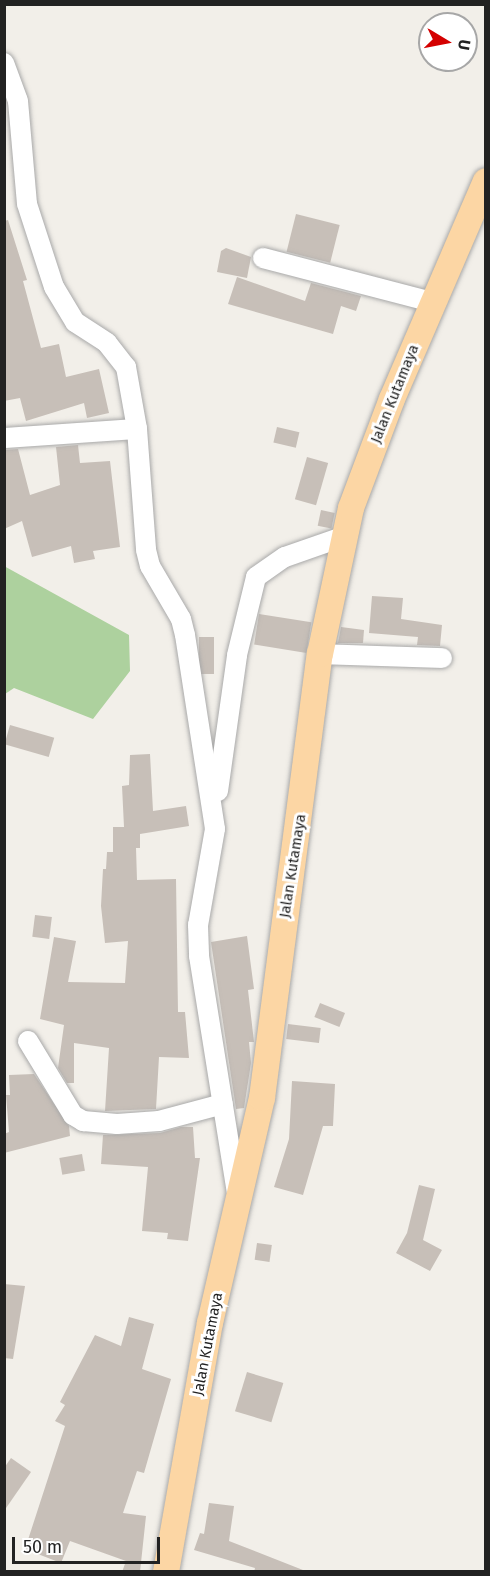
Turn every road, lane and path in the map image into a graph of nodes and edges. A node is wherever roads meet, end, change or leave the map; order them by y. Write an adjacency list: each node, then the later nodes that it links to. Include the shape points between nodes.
1 (5, 64): 5 (street, via 18,101 27,204 54,287 75,322 107,343 126,367)
2 (486, 181): 4 (main road, Jalan Kutamaya)
3 (263, 258): 4 (street)
4 (432, 302): 7 (main road, Jalan Kutamaya, via 359,486)
5 (137, 429): 6 (street); 10 (street, via 146,550 150,566 177,612 185,635)
6 (4, 438)
7 (345, 536): 8 (main road, Jalan Kutamaya); 10 (street, via 285,557 256,577 237,655)
8 (320, 654): 9 (street); 13 (main road, Jalan Kutamaya, via 262,1098)
9 (442, 658)
10 (215, 830): 12 (street, via 198,935)
11 (27, 1041): 12 (street, via 74,1115 83,1121 159,1121)
12 (223, 1104): 13 (street)
13 (240, 1208): 14 (main road, Jalan Kutamaya, via 210,1323)
14 (166, 1572)

